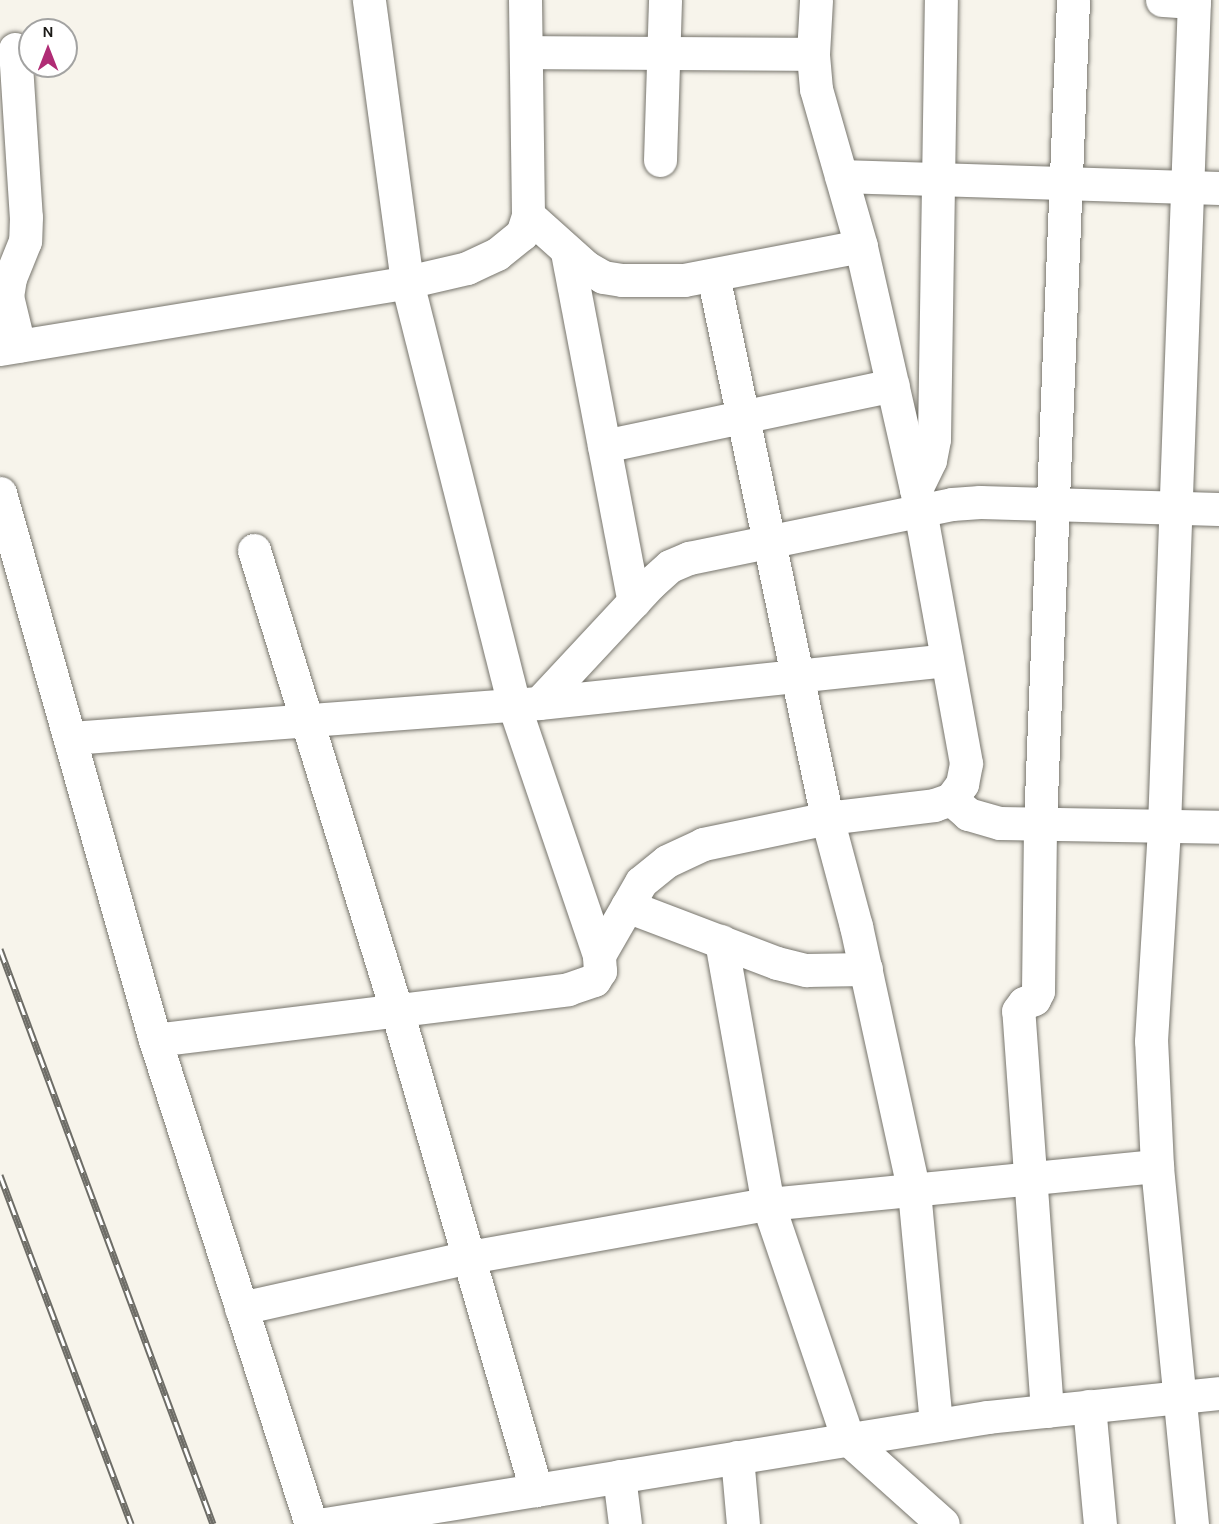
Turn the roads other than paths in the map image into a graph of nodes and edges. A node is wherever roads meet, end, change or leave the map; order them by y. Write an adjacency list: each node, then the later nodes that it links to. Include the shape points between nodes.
1 (369, 0): 23 (street)
2 (525, 0): 10 (street)
3 (665, 0): 11 (street)
4 (816, 0): 12 (street)
5 (941, 0): 15 (street)
6 (1073, 0): 16 (street)
7 (1162, 0): 8 (street)
8 (1194, 1): 17 (street)
9 (15, 49): 24 (street, via 26,217 25,241 7,296)
10 (526, 52): 11 (street); 19 (street)
11 (665, 54): 12 (street); 13 (street)
12 (813, 54): 14 (street, via 816,89)
13 (660, 160)
14 (841, 176): 15 (street); 20 (street)
15 (938, 179): 16 (street); 29 (street, via 934,439)
16 (1066, 183): 17 (street); 30 (street)
17 (1187, 187): 18 (street); 31 (street)
18 (1219, 188)
19 (528, 215): 21 (street); 23 (street, via 522,234 497,254 467,268)
20 (861, 246): 22 (street); 25 (street)
21 (567, 252): 22 (street, via 603,277 622,280 684,280); 27 (street)
22 (713, 274): 26 (street)
23 (407, 282): 24 (street); 38 (street)
24 (9, 348)
25 (892, 385): 26 (street); 29 (street)
26 (742, 416): 27 (street); 33 (street)
27 (604, 446): 35 (street)
28 (0, 493): 40 (street)
29 (918, 500): 30 (street); 33 (street); 36 (street)
30 (1053, 504): 31 (street); 43 (street)
31 (1176, 508): 32 (street); 44 (street)
32 (1219, 509)
33 (768, 541): 35 (street, via 689,558 670,567); 37 (street)
34 (254, 550): 39 (street)
35 (634, 602): 38 (street)
36 (947, 660): 37 (street); 41 (street, via 966,763 962,784)
37 (796, 678): 38 (street); 42 (street)
38 (527, 704): 39 (street); 48 (street)
39 (306, 720): 40 (street); 50 (street)
40 (72, 738): 51 (street)
41 (951, 799): 42 (street, via 934,805); 43 (street, via 982,820)
42 (827, 818): 46 (street, via 703,844 667,861 641,882); 49 (street)
43 (1040, 823): 44 (street); 53 (street, via 1038,991 1018,1011)
44 (1164, 826): 45 (street); 52 (street, via 1151,1041)
45 (1219, 827)
46 (627, 906): 47 (street); 48 (street)
47 (721, 941): 49 (street, via 806,970); 55 (street)
48 (599, 956): 50 (street, via 600,971 594,980 568,989)
49 (866, 969): 54 (street)
50 (397, 1011): 51 (street); 56 (street)
51 (155, 1040): 57 (street)
52 (1157, 1166): 53 (street); 59 (street)
53 (1029, 1179): 54 (street); 61 (street)
54 (914, 1191): 55 (street); 62 (street)
55 (768, 1204): 56 (street); 63 (street)
56 (469, 1257): 57 (street); 66 (street)
57 (241, 1308): 67 (street)
58 (1219, 1393): 59 (street)
59 (1180, 1397): 60 (street); 73 (street)
60 (1089, 1406): 61 (street); 72 (street)
61 (1047, 1411): 62 (street)
62 (936, 1425): 63 (street)
63 (848, 1439): 64 (street); 71 (street)
64 (737, 1457): 65 (street); 70 (street)
65 (619, 1476): 66 (street); 69 (street)
66 (536, 1490): 68 (street)
67 (311, 1524)
68 (325, 1524)
69 (625, 1524)
70 (743, 1524)
71 (943, 1524)
72 (1100, 1524)
73 (1192, 1524)

